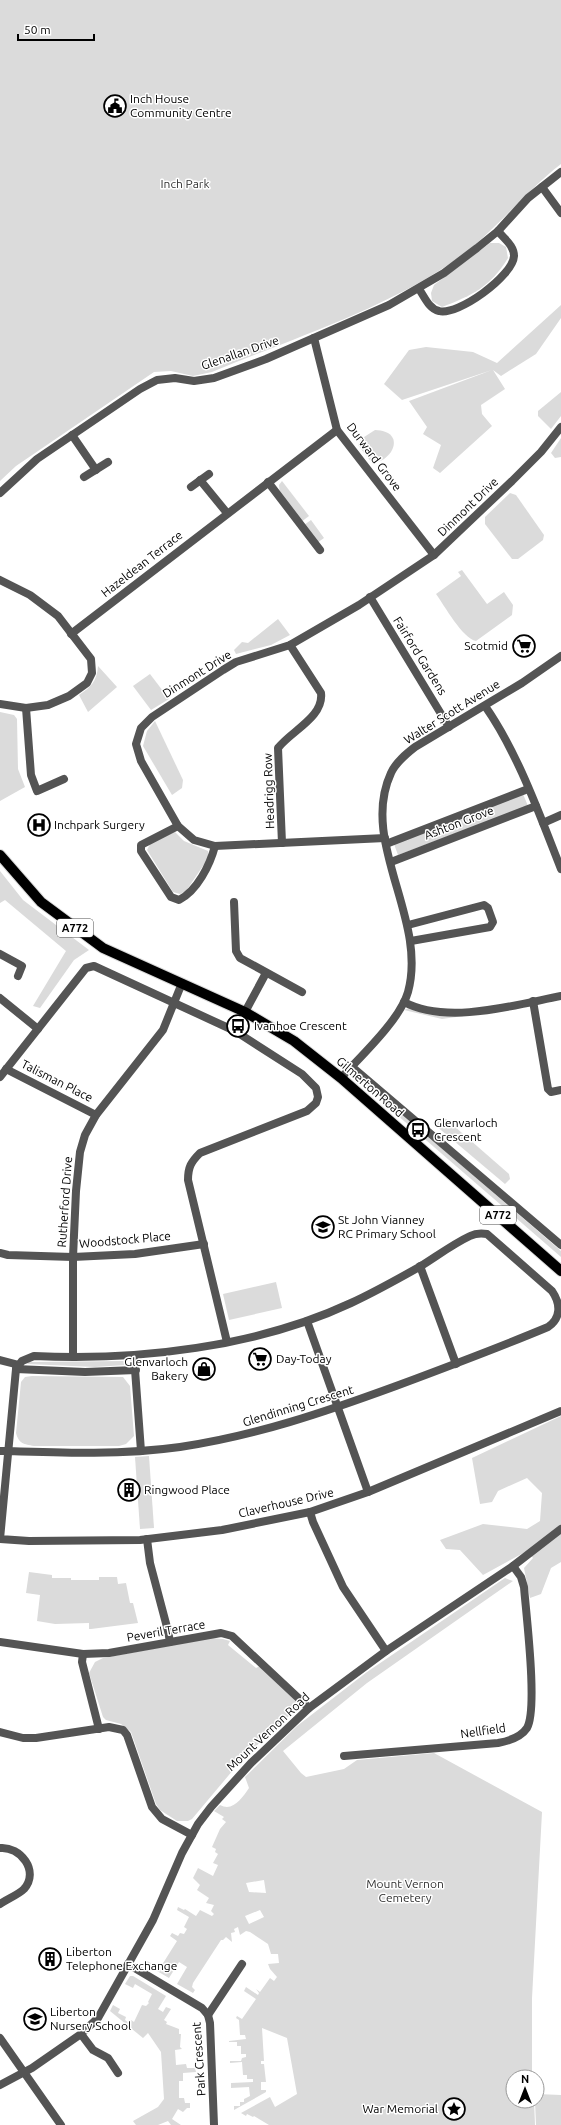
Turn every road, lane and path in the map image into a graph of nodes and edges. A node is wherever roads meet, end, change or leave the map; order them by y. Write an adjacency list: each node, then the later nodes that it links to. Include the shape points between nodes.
1 (561, 172): 2 (street, Glenallan Drive)
2 (542, 187): 3 (street); 4 (street, Glenallan Drive, via 528,198)
3 (561, 213)
4 (498, 231): 5 (street, Glenallan Drive); 5 (street, via 513,248 514,257 512,265 487,292 450,312 433,308)
5 (419, 289): 6 (street, Glenallan Drive)
6 (314, 338): 8 (street, Durward Grove); 9 (street, Glenallan Drive, via 214,378 194,381 175,378 157,380)
7 (561, 427): 20 (street, Dinmont Drive, via 512,482)
8 (337, 430): 15 (street, Hazeldean Terrace); 20 (street, Durward Grove)
9 (72, 435): 11 (street); 17 (street, Glenallan Drive, via 37,459)
10 (108, 462): 11 (street)
11 (96, 470): 13 (street)
12 (209, 474): 14 (street)
13 (84, 477)
14 (200, 480): 16 (street); 18 (street)
15 (268, 482): 18 (street, Hazeldean Terrace); 19 (street)
16 (191, 487)
17 (0, 493)
18 (227, 513): 23 (street, Hazeldean Terrace)
19 (320, 550)
20 (434, 555): 22 (street, Dinmont Drive)
21 (0, 580): 23 (street, via 47,606)
22 (370, 597): 24 (street, Dinmont Drive); 29 (street, Fairford Gardens)
23 (71, 634): 28 (street, via 91,659 92,673 87,683 69,696 48,705)
24 (290, 645): 35 (street, Dinmont Drive, via 236,662 152,717 142,728 136,744 142,761); 37 (street, Headrigg Row, via 321,693 322,701 316,712 278,748)
25 (560, 659): 27 (street, Walter Scott Avenue)
26 (0, 704): 28 (street)
27 (485, 706): 29 (street, Walter Scott Avenue); 31 (street, via 501,732)
28 (26, 708): 30 (street, via 31,775 37,791)
29 (449, 727): 36 (street, Walter Scott Avenue, via 415,747 391,772 383,805)
30 (64, 779)
31 (528, 789): 32 (street); 36 (street, Ashton Grove)
32 (536, 806): 34 (street); 40 (street, Ashton Grove)
33 (561, 815): 34 (street)
34 (543, 823): 41 (street)
35 (178, 826): 38 (street, Dinmont Drive, via 194,840); 38 (street, via 140,845 171,897 178,900 187,896 211,861)
36 (386, 841): 37 (street, Dinmont Drive); 40 (street, Walter Scott Avenue)
37 (282, 843): 38 (street, Dinmont Drive)
38 (215, 846)
39 (0, 855): 48 (main road, Gilmerton Road / A772, via 41,902 82,934 103,948)
40 (390, 862): 43 (street, Walter Scott Avenue)
41 (561, 869)
42 (234, 902): 46 (street, via 236,951 240,958)
43 (408, 925): 44 (street, Walter Scott Avenue); 44 (street, via 484,905 488,908 493,922 490,927)
44 (411, 941): 53 (street, Walter Scott Avenue, via 410,983)
45 (0, 954): 47 (street, via 22,966)
46 (266, 974): 49 (street); 55 (street)
47 (18, 976)
48 (182, 983): 54 (street, Rutherford Drive); 55 (main road, Gilmerton Road / A772)
49 (302, 992)
50 (561, 996): 52 (street)
51 (1, 1001): 56 (street)
52 (533, 1001): 53 (street, via 444,1014 426,1011); 61 (street, via 548,1089 551,1092)
53 (404, 1002): 57 (street, Walter Scott Avenue)
54 (175, 1003): 56 (street, via 94,966 86,968); 62 (street, Rutherford Drive, via 163,1030); 63 (street, via 235,1031 302,1074 316,1088 318,1096 316,1104 307,1112 200,1153 192,1160 188,1169 188,1180)
55 (245, 1012): 60 (main road, Gilmerton Road / A772, via 294,1041)
56 (38, 1029): 58 (street)
57 (351, 1066): 60 (street, Walter Scott Avenue); 64 (street, Gilmerton Road)
58 (6, 1069): 59 (street); 62 (street, Talisman Place)
59 (0, 1077)
60 (341, 1078): 68 (main road, Gilmerton Road / A772)
61 (561, 1090)
62 (96, 1115): 66 (street, Rutherford Drive, via 85,1135 80,1152)
63 (204, 1244): 66 (street, Woodstock Place, via 135,1254); 70 (street)
64 (561, 1246)
65 (0, 1253): 66 (street, Woodstock Place)
66 (73, 1257): 72 (street, Rutherford Drive)
67 (420, 1266): 69 (street, via 351,1303); 74 (street); 74 (street, Glendinning Crescent, via 470,1235 480,1232 487,1234 552,1291 558,1300 559,1312 554,1323 548,1327)
68 (561, 1271)
69 (307, 1321): 70 (street); 77 (street)
70 (227, 1342): 71 (street)
71 (134, 1356): 72 (street); 76 (street)
72 (73, 1357): 75 (street, via 28,1357)
73 (0, 1360): 75 (street)
74 (456, 1364): 77 (street, Glendinning Crescent)
75 (18, 1367): 76 (street, via 85,1372); 79 (street)
76 (136, 1370): 80 (street)
77 (337, 1408): 80 (street, Glendinning Crescent, via 278,1427 230,1438); 81 (street)
78 (561, 1410): 81 (street, Claverhouse Drive)
79 (4, 1451): 80 (street, Glendinning Crescent); 84 (street)
80 (141, 1451)
81 (368, 1492): 82 (street, Claverhouse Drive)
82 (310, 1512): 85 (street, Claverhouse Drive, via 222,1530); 89 (street, via 343,1587)
83 (561, 1529): 86 (street, Mount Vernon Road)
84 (0, 1539): 85 (street, Claverhouse Drive, via 77,1542)
85 (147, 1539): 88 (street, via 150,1563)
86 (513, 1566): 89 (street, Mount Vernon Road); 94 (street, Nellfield, via 524,1587 531,1675 531,1718 524,1732 509,1741 498,1743)
87 (0, 1642): 90 (street, Peveril Terrace)
88 (170, 1642): 90 (street, Peveril Terrace, via 109,1653); 91 (street, Peveril Terrace, via 221,1634 232,1636)
89 (386, 1651): 91 (street, Mount Vernon Road)
90 (83, 1654): 92 (street, via 82,1662)
91 (309, 1708): 95 (street, Mount Vernon Road, via 229,1786)
92 (99, 1729): 93 (street, via 36,1738 23,1738); 95 (street, via 116,1727 127,1735 152,1807 162,1819)
93 (0, 1732)
94 (344, 1756)
95 (192, 1835): 98 (street, Mount Vernon Road, via 153,1920)
96 (0, 1848): 97 (street, via 10,1849 22,1855 26,1860 29,1878 24,1889)
97 (0, 1904)
98 (128, 1964): 100 (street, Park Crescent, via 202,2008); 101 (street, Mount Vernon Road, via 104,2009)
99 (242, 1964): 100 (street)
100 (208, 2015): 107 (street, Park Crescent)
101 (81, 2034): 103 (street, Mount Vernon Road); 104 (street, via 93,2050 108,2058)
102 (0, 2038): 103 (street)
103 (24, 2073): 105 (street, Mount Vernon Road); 106 (street)
104 (118, 2073)
105 (0, 2086)
106 (61, 2125)
107 (214, 2125)

